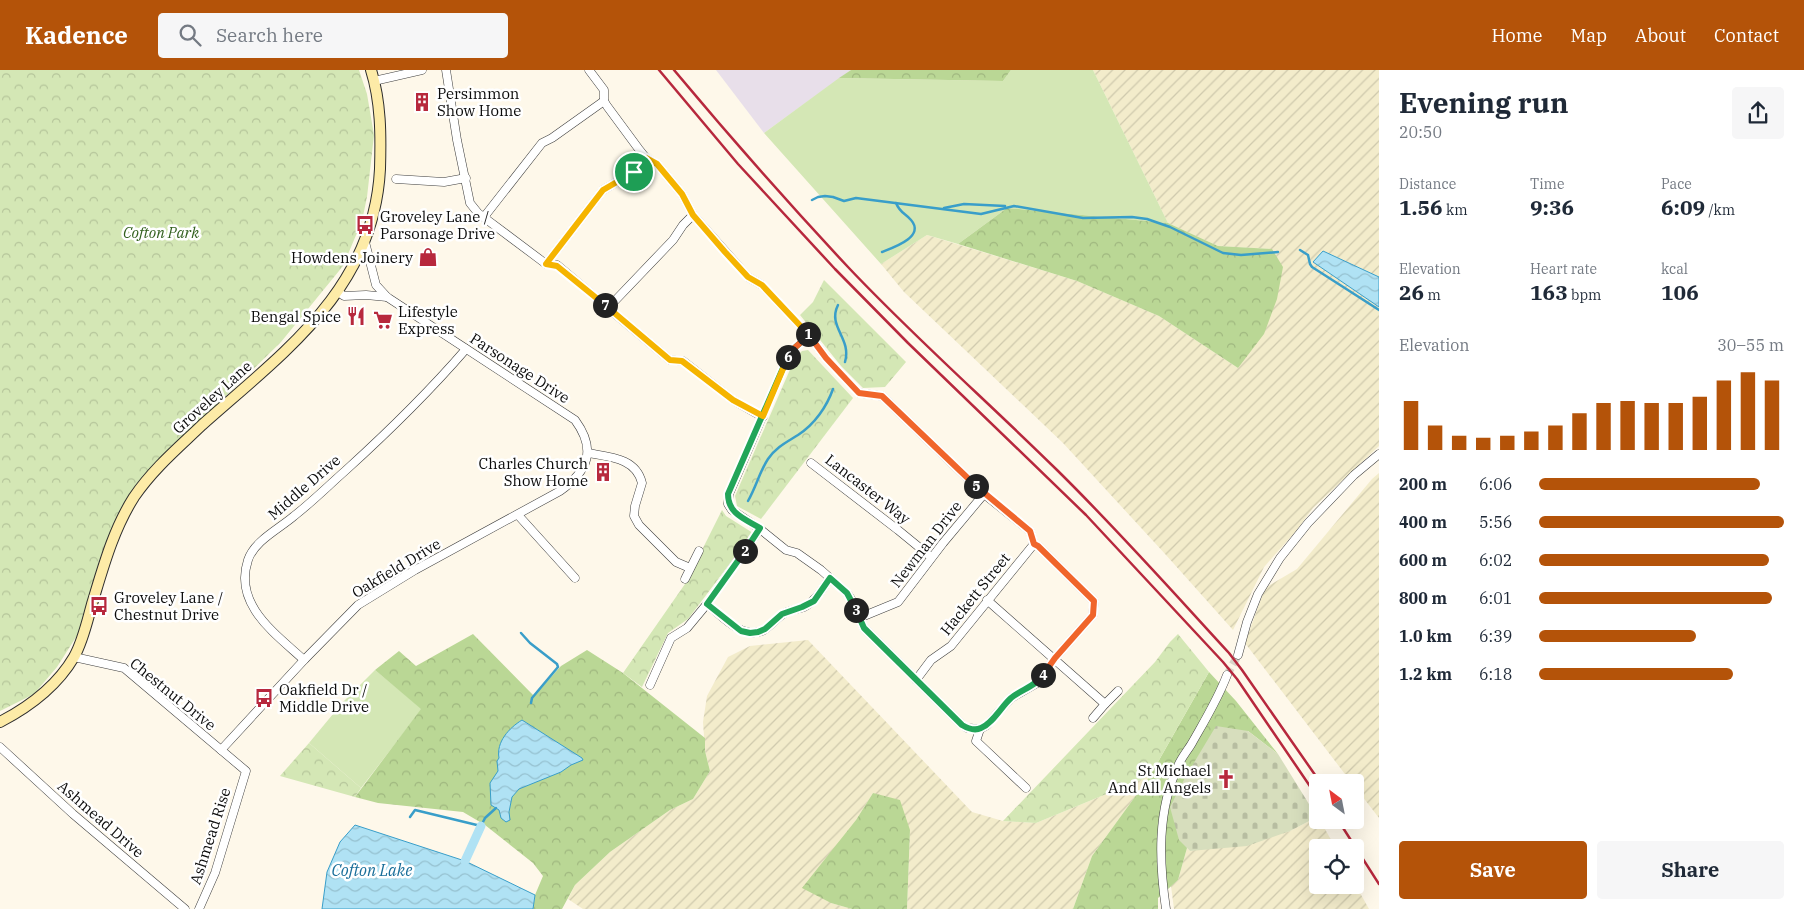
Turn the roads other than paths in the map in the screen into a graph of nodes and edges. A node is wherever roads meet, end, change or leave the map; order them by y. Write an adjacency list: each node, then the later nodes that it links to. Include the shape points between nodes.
1 (371, 70): 5 (main road, Groveley Lane)
2 (422, 70): 5 (street)
3 (446, 70): 8 (street)
4 (589, 70): 6 (street, via 604,90)
5 (374, 81): 12 (main road, Groveley Lane, via 381,135 379,183)
6 (604, 100): 7 (street); 11 (street, via 542,143)
7 (646, 158): 10 (street, via 657,164 682,194); 13 (street, via 634,172 603,190)
8 (466, 178): 9 (street, via 444,182); 11 (street, via 470,203)
9 (396, 179)
10 (693, 215): 18 (street); 19 (street, via 748,277 762,285)
11 (484, 217): 13 (street)
12 (365, 242): 14 (street, Parsonage Drive); 15 (main road, Groveley Lane)
13 (546, 264): 18 (street, via 557,266)
14 (372, 276): 16 (street, Parsonage Drive); 17 (street, Parsonage Drive)
15 (338, 292): 16 (street, Parsonage Drive, via 344,296); 39 (main road, Groveley Lane, via 288,349 165,460 143,485 112,540)
16 (366, 295): 17 (street, Parsonage Drive)
17 (387, 297): 20 (street, Parsonage Drive)
18 (608, 308): 21 (street, via 670,360 682,361 733,400)
19 (809, 335): 21 (street, via 790,352); 25 (street, via 859,393 882,396)
20 (466, 349): 22 (street, Parsonage Drive, via 575,420 584,432); 41 (street, Middle Drive, via 392,428 296,515 259,543 248,560 247,591 252,607 261,620)
21 (763, 416): 27 (street, via 728,494 732,510)
22 (588, 453): 26 (street, Oakfield Drive, via 575,481); 31 (street, via 625,460 636,469 642,483 635,506 636,520 676,562)
23 (1379, 454): 38 (street, via 1308,523 1280,558 1258,594)
24 (811, 463): 30 (street, Lancaster Way)
25 (984, 494): 28 (street, via 1030,531); 30 (street, Newman Drive)
26 (518, 515): 32 (street); 41 (street, Oakfield Drive, via 415,570 358,605)
27 (760, 528): 33 (street, via 786,550 798,553); 36 (street)
28 (1034, 544): 35 (street, Hackett Street); 40 (street, via 1094,601 1093,615)
29 (699, 551): 31 (street)
30 (932, 557): 37 (street, Newman Drive, via 898,602)
31 (690, 568): 34 (street)
32 (575, 578)
33 (830, 578): 36 (street, via 814,601 782,614 758,632 741,631); 37 (street, via 851,599)
34 (685, 579)
35 (987, 600): 40 (street); 43 (street, Hackett Street, via 951,646 931,660)
36 (707, 604): 44 (street, via 687,628 671,638)
37 (859, 618): 43 (street, via 864,628)
38 (1238, 655)
39 (74, 657): 48 (main road, Groveley Lane, via 48,689); 51 (street, Chestnut Drive, via 124,668)
40 (1055, 658): 46 (street); 49 (street, via 1037,683 1011,698)
41 (304, 660): 51 (street, Oakfield Drive)
42 (1227, 675): 56 (street, via 1218,700 1178,765 1163,810 1162,881)
43 (916, 680): 49 (street, via 962,725)
44 (650, 685)
45 (1118, 692): 46 (street)
46 (1105, 704): 47 (street)
47 (1093, 718)
48 (0, 722)
49 (980, 729): 53 (street, via 976,741)
50 (0, 747): 54 (street, Ashmead Drive)
51 (221, 750): 52 (street, Chestnut Drive)
52 (246, 771): 55 (street, Ashmead Rise, via 215,873)
53 (1026, 788)
54 (185, 909)
55 (199, 909)
56 (1166, 909)

